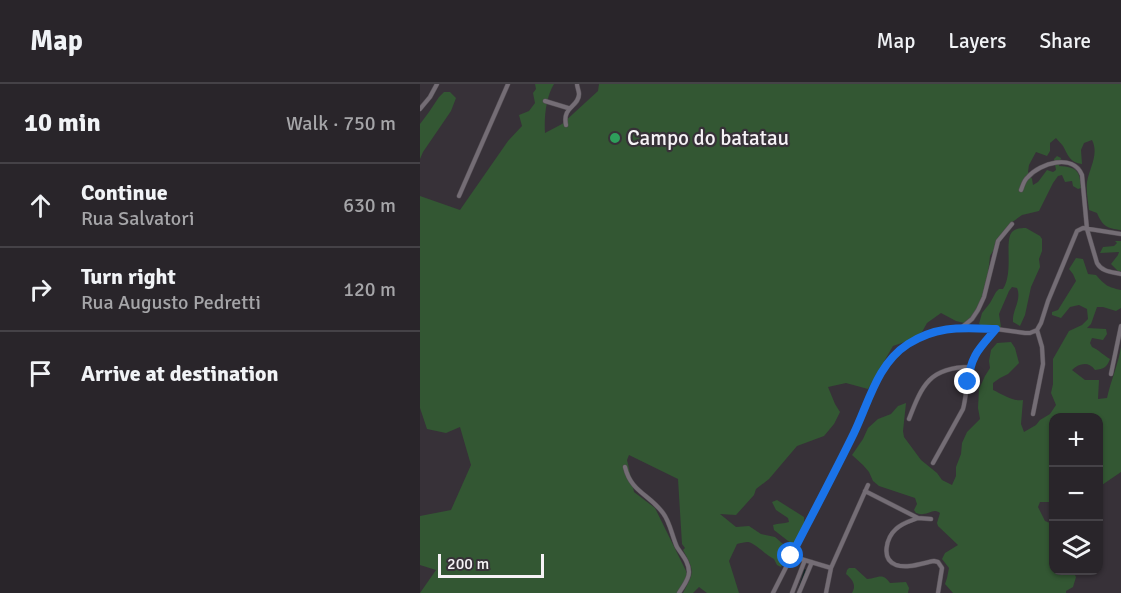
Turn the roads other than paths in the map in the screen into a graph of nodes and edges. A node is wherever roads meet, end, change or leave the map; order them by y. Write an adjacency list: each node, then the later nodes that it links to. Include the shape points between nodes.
1 (437, 84): 6 (street)
2 (508, 84): 9 (street)
3 (577, 84): 5 (street, via 577,100)
4 (545, 101): 5 (street)
5 (568, 108): 7 (street)
6 (420, 109)
7 (566, 124)
8 (1021, 190): 11 (street, via 1034,171 1046,165 1062,161 1078,168)
9 (459, 196)
10 (1012, 224): 15 (street, via 998,241 978,310)
11 (1087, 229): 12 (street); 13 (street, via 1100,267); 17 (street, via 1080,229 1074,236)
12 (1121, 234)
13 (1121, 274)
14 (1121, 326): 19 (street)
15 (961, 328): 16 (street); 28 (street, via 935,331 919,338 883,368)
16 (996, 329): 17 (street, via 1025,333); 18 (street)
17 (1036, 330): 20 (street, via 1043,364)
18 (970, 367): 21 (street, via 950,368 927,381); 22 (street, via 963,409)
19 (1111, 374)
20 (1033, 414)
21 (909, 419)
22 (933, 463)
23 (625, 467): 32 (street, via 634,486 664,513 688,565)
24 (868, 485): 25 (street)
25 (865, 491): 26 (street); 31 (street)
26 (918, 518): 27 (street); 37 (street, via 894,530 887,557 897,565 938,562 942,568)
27 (931, 519)
28 (791, 556): 29 (street); 33 (street)
29 (805, 560): 30 (street); 34 (street)
30 (812, 562): 31 (street); 35 (street)
31 (831, 568): 36 (street)
32 (680, 593)
33 (773, 593)
34 (792, 593)
35 (800, 593)
36 (826, 593)
37 (938, 593)

